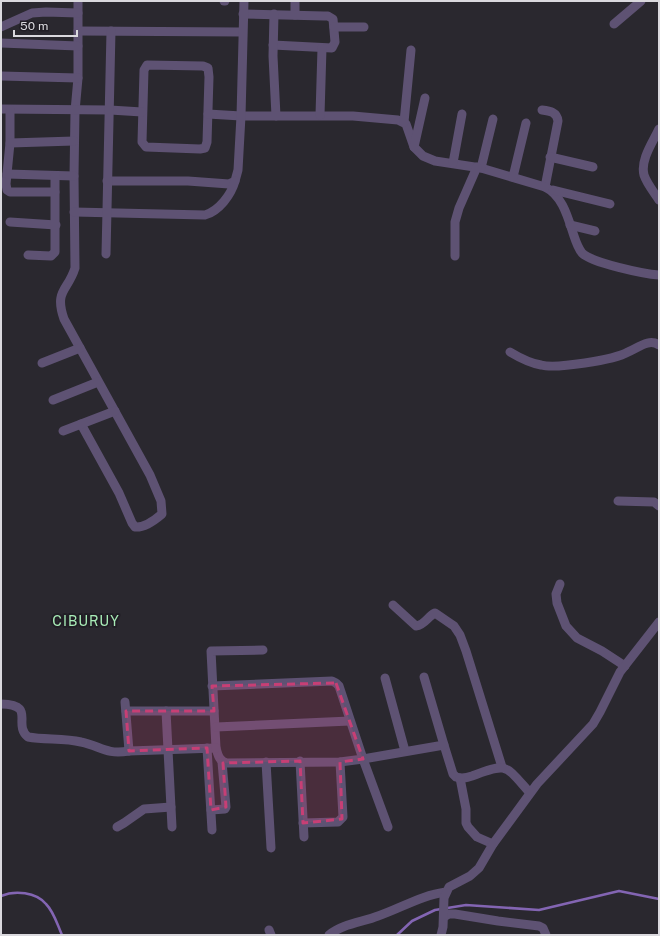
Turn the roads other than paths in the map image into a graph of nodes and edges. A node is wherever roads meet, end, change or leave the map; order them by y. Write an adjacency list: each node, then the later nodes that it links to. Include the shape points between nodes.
1 (78, 1): 6 (street)
2 (244, 1): 7 (street)
3 (292, 1): 4 (street)
4 (295, 1): 9 (street)
5 (641, 1): 10 (street)
6 (78, 14): 11 (street, via 32,13); 14 (street)
7 (243, 14): 8 (street); 16 (street)
8 (274, 14): 9 (street); 18 (street)
9 (295, 14): 12 (street, via 328,16 333,19)
10 (614, 24)
11 (1, 27)
12 (334, 27): 13 (street); 20 (street, via 333,47)
13 (364, 27)
14 (78, 31): 15 (street); 19 (street)
15 (111, 31): 16 (street); 26 (street)
16 (242, 32): 33 (street)
17 (1, 42): 19 (street)
18 (273, 45): 20 (street); 34 (street)
19 (78, 46): 23 (street)
20 (322, 48): 32 (street)
21 (411, 50): 36 (street)
22 (1, 76): 23 (street)
23 (78, 78): 28 (street)
24 (425, 98): 41 (street)
25 (6, 110): 28 (street); 40 (street)
26 (110, 110): 28 (street); 29 (street); 50 (street)
27 (542, 110): 42 (street, via 554,113 558,119)
28 (75, 111): 39 (street)
29 (142, 112): 30 (street, via 143,145 146,148 170,149 205,148); 30 (street, via 144,70 147,65 203,66 209,71)
30 (208, 114): 33 (street)
31 (462, 114): 43 (street)
32 (320, 115): 34 (street); 36 (street, via 386,118)
33 (241, 116): 34 (street); 51 (street)
34 (276, 116)
35 (493, 119): 44 (street)
36 (404, 122): 41 (street)
37 (526, 123): 49 (street)
38 (659, 129): 54 (street, via 644,170)
39 (74, 141): 40 (street); 48 (street)
40 (10, 143): 46 (street)
41 (414, 148): 43 (street, via 428,159)
42 (550, 157): 45 (street); 52 (street)
43 (453, 163): 44 (street)
44 (479, 167): 49 (street); 64 (street, via 459,208)
45 (593, 167)
46 (7, 174): 47 (street); 53 (street, via 8,191)
47 (55, 176): 48 (street); 53 (street)
48 (74, 176): 56 (street)
49 (512, 177): 52 (street)
50 (107, 181): 51 (street, via 229,184); 57 (street)
51 (235, 181): 57 (street, via 220,206 205,215)
52 (548, 188): 55 (street); 60 (street, via 559,198)
53 (55, 192): 59 (street)
54 (659, 200)
55 (610, 204)
56 (74, 212): 57 (street); 67 (street, via 75,268 62,293 61,304 64,319)
57 (107, 213): 62 (street)
58 (10, 222): 59 (street)
59 (56, 225): 63 (street, via 56,252 53,256)
60 (570, 225): 61 (street); 65 (street, via 579,248 587,256 607,264)
61 (595, 231)
62 (106, 254)
63 (28, 255)
64 (455, 256)
65 (659, 275)
66 (659, 345): 68 (street, via 656,342 646,343 627,353 609,358 557,366 542,366 523,360)
67 (80, 348): 69 (street); 70 (street)
68 (510, 352)
69 (42, 363)
70 (98, 382): 71 (street); 72 (street)
71 (53, 400)
72 (115, 411): 73 (street); 73 (street, via 150,475 160,501 162,514 141,528 135,527 132,523 119,493)
73 (81, 424): 74 (street)
74 (63, 431)
75 (618, 501): 76 (street, via 654,502)
76 (659, 506)
77 (560, 584): 81 (street, via 556,594 557,603 566,626 577,638)
78 (394, 606): 100 (street, via 416,626 435,613 457,630)
79 (659, 622): 81 (street)
80 (263, 650): 84 (street, via 212,650)
81 (625, 666): 102 (street, via 593,724)
82 (424, 677): 90 (street)
83 (385, 678): 94 (street)
84 (212, 686): 86 (street); 88 (street, via 332,681 339,686)
85 (1, 704): 93 (street, via 16,705 19,708 24,733 28,738 80,741 109,752)
86 (214, 710): 87 (street); 89 (street)
87 (166, 711): 92 (street); 93 (street, via 125,707)
88 (350, 721): 89 (street); 95 (street)
89 (216, 727): 91 (street)
90 (444, 745): 94 (street); 101 (street, via 453,774)
91 (211, 748): 92 (street); 97 (street); 104 (street)
92 (168, 750): 93 (street); 103 (street)
93 (129, 751)
94 (405, 751): 95 (street)
95 (363, 759): 99 (street); 108 (street)
96 (300, 761): 98 (street); 99 (street); 105 (street)
97 (222, 762): 98 (street); 104 (street, via 226,807)
98 (266, 762): 112 (street)
99 (340, 762): 105 (street, via 343,817 338,822)
100 (502, 767): 101 (street); 102 (street, via 512,772)
101 (460, 778): 111 (street, via 466,823 477,837)
102 (530, 793): 111 (street)
103 (171, 806): 106 (street, via 144,809); 107 (street)
104 (211, 810): 109 (street)
105 (303, 823): 110 (street)
106 (117, 827)
107 (172, 827)
108 (388, 827)
109 (212, 830)
110 (304, 837)
111 (493, 844): 113 (street, via 478,868 470,876 454,884)
112 (271, 848)
113 (445, 895): 114 (street); 115 (street, via 417,899)
114 (444, 916): 116 (street); 117 (street, via 455,914 539,926)
115 (329, 935)
116 (441, 935)
117 (546, 935)

